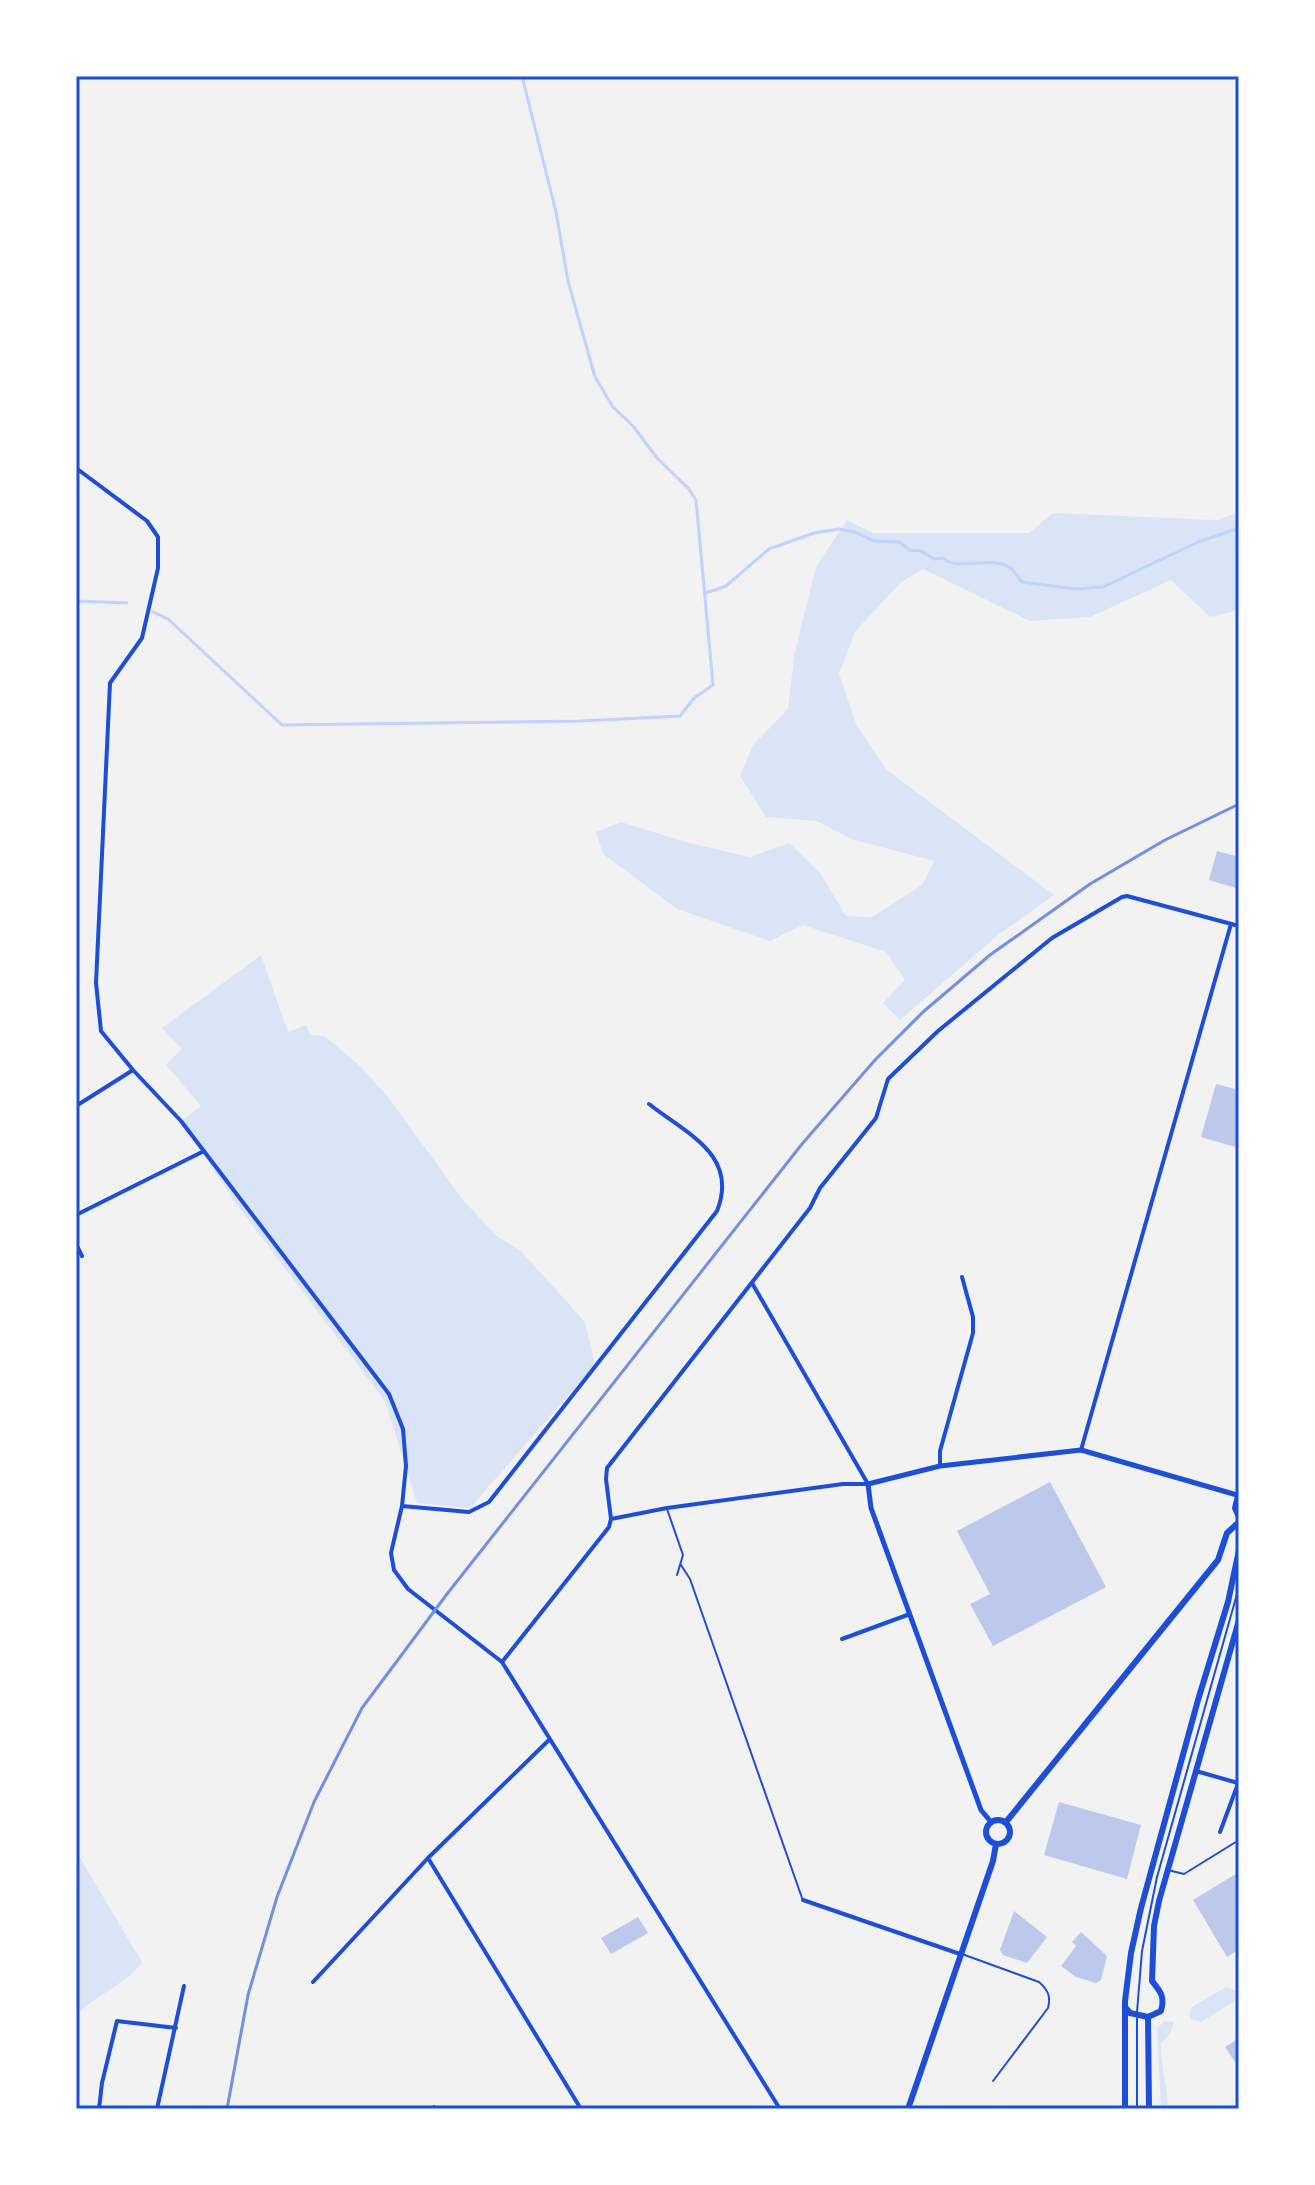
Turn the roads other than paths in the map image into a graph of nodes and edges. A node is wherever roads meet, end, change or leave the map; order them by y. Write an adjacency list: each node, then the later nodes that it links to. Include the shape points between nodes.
1 (76, 468): 4 (street, via 147,521 158,537 158,568 142,638 110,683 96,983 101,1031)
2 (1231, 924): 3 (street); 12 (street, via 1127,896 1052,938 888,1079 876,1118); 13 (street)
3 (1239, 926)
4 (133, 1070): 6 (street); 7 (street)
5 (649, 1104): 17 (street, via 714,1155 724,1185 717,1211 489,1502 469,1512)
6 (76, 1106)
7 (204, 1151): 8 (street); 17 (street, via 389,1394 405,1440)
8 (76, 1215)
9 (76, 1244): 10 (street)
10 (82, 1256)
11 (962, 1277): 14 (street, via 973,1333)
12 (752, 1283): 15 (street); 19 (street, via 607,1468)
13 (1081, 1450): 14 (street); 16 (street)
14 (940, 1466): 15 (street)
15 (868, 1484): 18 (street); 25 (street, via 871,1508)
16 (1238, 1493): 20 (main road)
17 (402, 1506): 28 (street, via 394,1570)
18 (667, 1508): 19 (street); 22 (lane, via 683,1555)
19 (611, 1519): 28 (street)
20 (1239, 1520): 33 (main road, via 1227,1533 1218,1560)
21 (1239, 1550): 43 (main road, via 1141,1908)
22 (681, 1565): 23 (lane); 39 (lane)
23 (677, 1575)
24 (1239, 1587): 44 (lane, via 1157,1877 1142,1951)
25 (910, 1614): 27 (street); 32 (street, via 981,1810)
26 (1239, 1620): 30 (main road)
27 (842, 1639)
28 (502, 1662): 29 (street)
29 (550, 1739): 37 (street); 51 (street)
30 (1196, 1771): 31 (street); 38 (main road)
31 (1238, 1782): 34 (street)
32 (991, 1822): 33 (main road); 36 (main road, via 986,1832)
33 (1006, 1822): 36 (main road, via 1009,1837)
34 (1220, 1832)
35 (1239, 1840): 38 (lane, via 1184,1874)
36 (996, 1844): 40 (main road)
37 (428, 1858): 41 (street); 50 (street)
38 (1167, 1870): 45 (main road, via 1151,1966 1163,2003 1161,2011)
39 (803, 1900): 40 (street)
40 (960, 1954): 47 (lane, via 1039,1982 1050,1999); 52 (main road)
41 (313, 1982)
42 (184, 1986): 46 (street)
43 (1125, 2007): 44 (main road); 53 (main road)
44 (1137, 2016): 45 (main road); 54 (lane)
45 (1148, 2017): 55 (main road)
46 (176, 2028): 48 (street, via 117,2021); 49 (street)
47 (993, 2081)
48 (99, 2109)
49 (157, 2109)
50 (581, 2109)
51 (780, 2109)
52 (908, 2109)
53 (1125, 2109)
54 (1137, 2109)
55 (1149, 2109)

